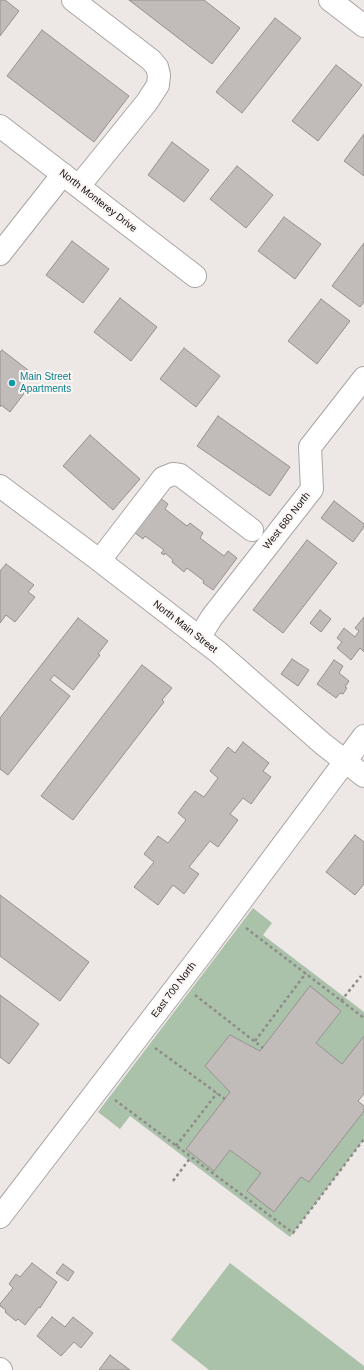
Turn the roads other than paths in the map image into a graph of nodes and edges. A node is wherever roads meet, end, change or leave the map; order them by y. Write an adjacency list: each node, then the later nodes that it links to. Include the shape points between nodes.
1 (74, 0): 5 (street, via 151,60 159,74 158,86 147,102)
2 (330, 0): 3 (street)
3 (357, 14)
4 (0, 126): 5 (street, North Monterey Drive)
5 (71, 180): 6 (street); 7 (street, North Monterey Drive)
6 (0, 254)
7 (195, 276)
8 (364, 378): 12 (street, West 680 North, via 310,447 312,489 212,617)
9 (0, 486): 11 (street, North Main Street)
10 (252, 530): 11 (street, via 180,475 173,474 163,478)
11 (100, 560): 12 (street, North Main Street)
12 (199, 638): 14 (street, North Main Street)
13 (364, 736): 14 (street, East 700 North)
14 (345, 761): 15 (street, North Main Street); 16 (street, East 700 North)
15 (364, 776)
16 (0, 1217)

